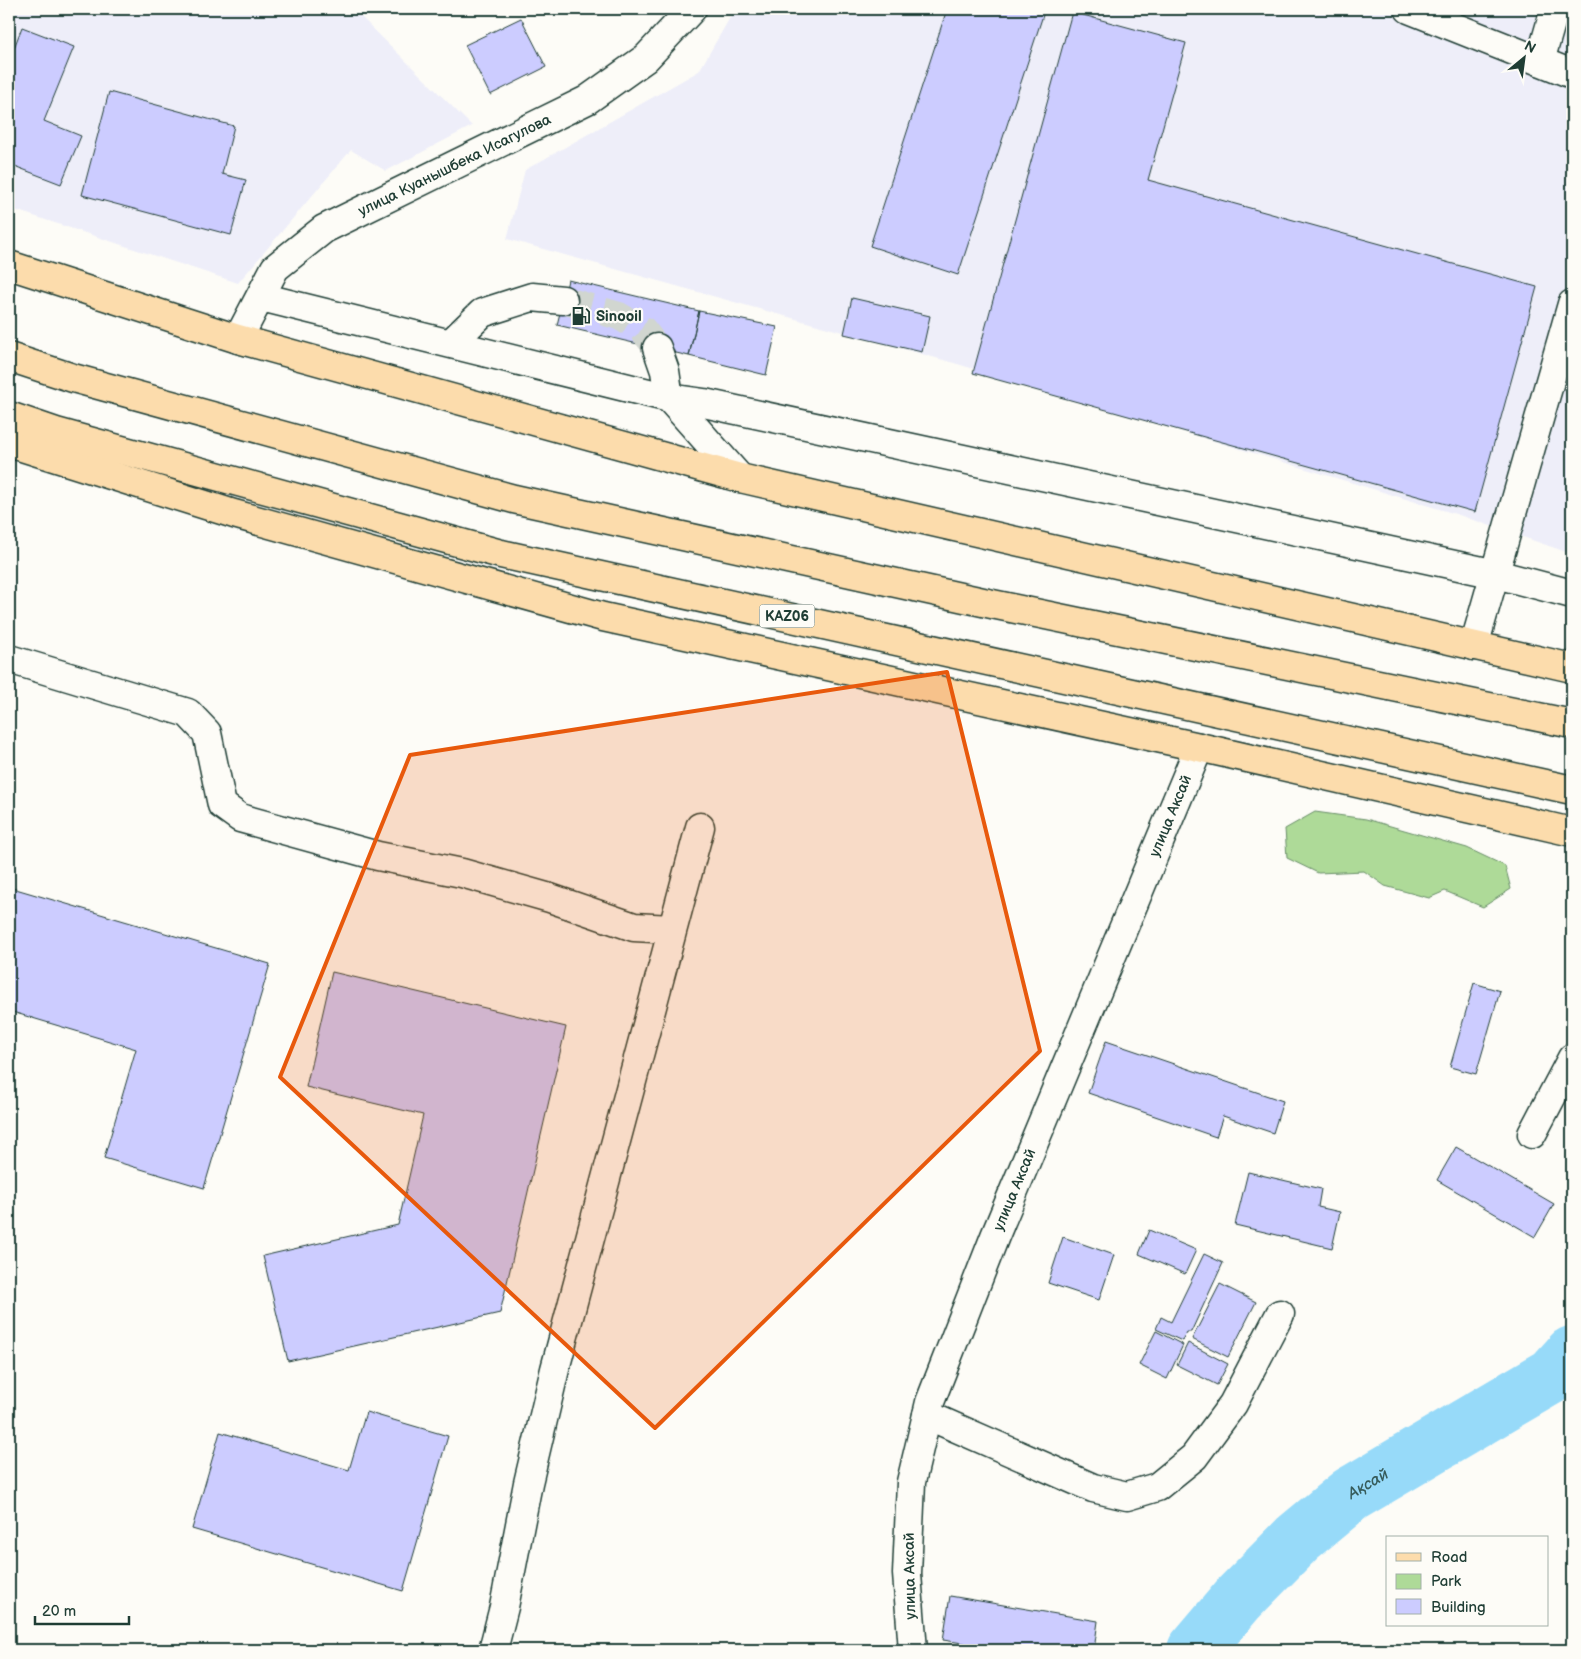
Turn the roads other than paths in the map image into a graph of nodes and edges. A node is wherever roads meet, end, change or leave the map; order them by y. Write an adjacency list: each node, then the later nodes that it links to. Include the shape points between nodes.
1 (692, 9): 7 (street, улица Куанышбека Исагулова, via 646,58 587,100 324,229 275,268)
2 (1409, 9): 4 (street)
3 (1555, 9): 4 (street)
4 (1540, 61): 5 (street)
5 (1572, 74)
6 (9, 265): 10 (main road)
7 (260, 296): 10 (street, улица Куанышбека Исагулова); 11 (street)
8 (563, 300): 11 (street, via 532,297 482,313)
9 (1572, 304): 18 (street)
10 (238, 339): 17 (main road)
11 (451, 343): 14 (street)
12 (658, 348): 14 (street)
13 (9, 357): 23 (main road, via 73,378 514,499 992,604)
14 (669, 398): 17 (street); 18 (street)
15 (9, 416): 25 (main road, KАZ06, via 56,432 500,554)
16 (9, 443): 24 (main road, via 234,514 603,616)
17 (740, 478): 20 (main road)
18 (1496, 574): 19 (street); 20 (street)
19 (1572, 594)
20 (1474, 646): 22 (main road)
21 (9, 659): 28 (street, via 188,713 206,733 222,804 240,818 378,856 462,873 550,898 634,927)
22 (1572, 668)
23 (1572, 724)
24 (1199, 747): 27 (main road); 32 (street, улица Аксай, via 995,1236)
25 (1572, 790)
26 (700, 827): 28 (street)
27 (1572, 832)
28 (672, 929): 33 (street, via 555,1369)
29 (1572, 1058): 30 (street)
30 (1532, 1134)
31 (1280, 1314): 32 (street, via 1234,1404 1194,1456 1157,1488 1127,1496 1093,1488)
32 (927, 1414): 34 (street, улица Аксай, via 911,1482 907,1574)
33 (493, 1650)
34 (913, 1650)

